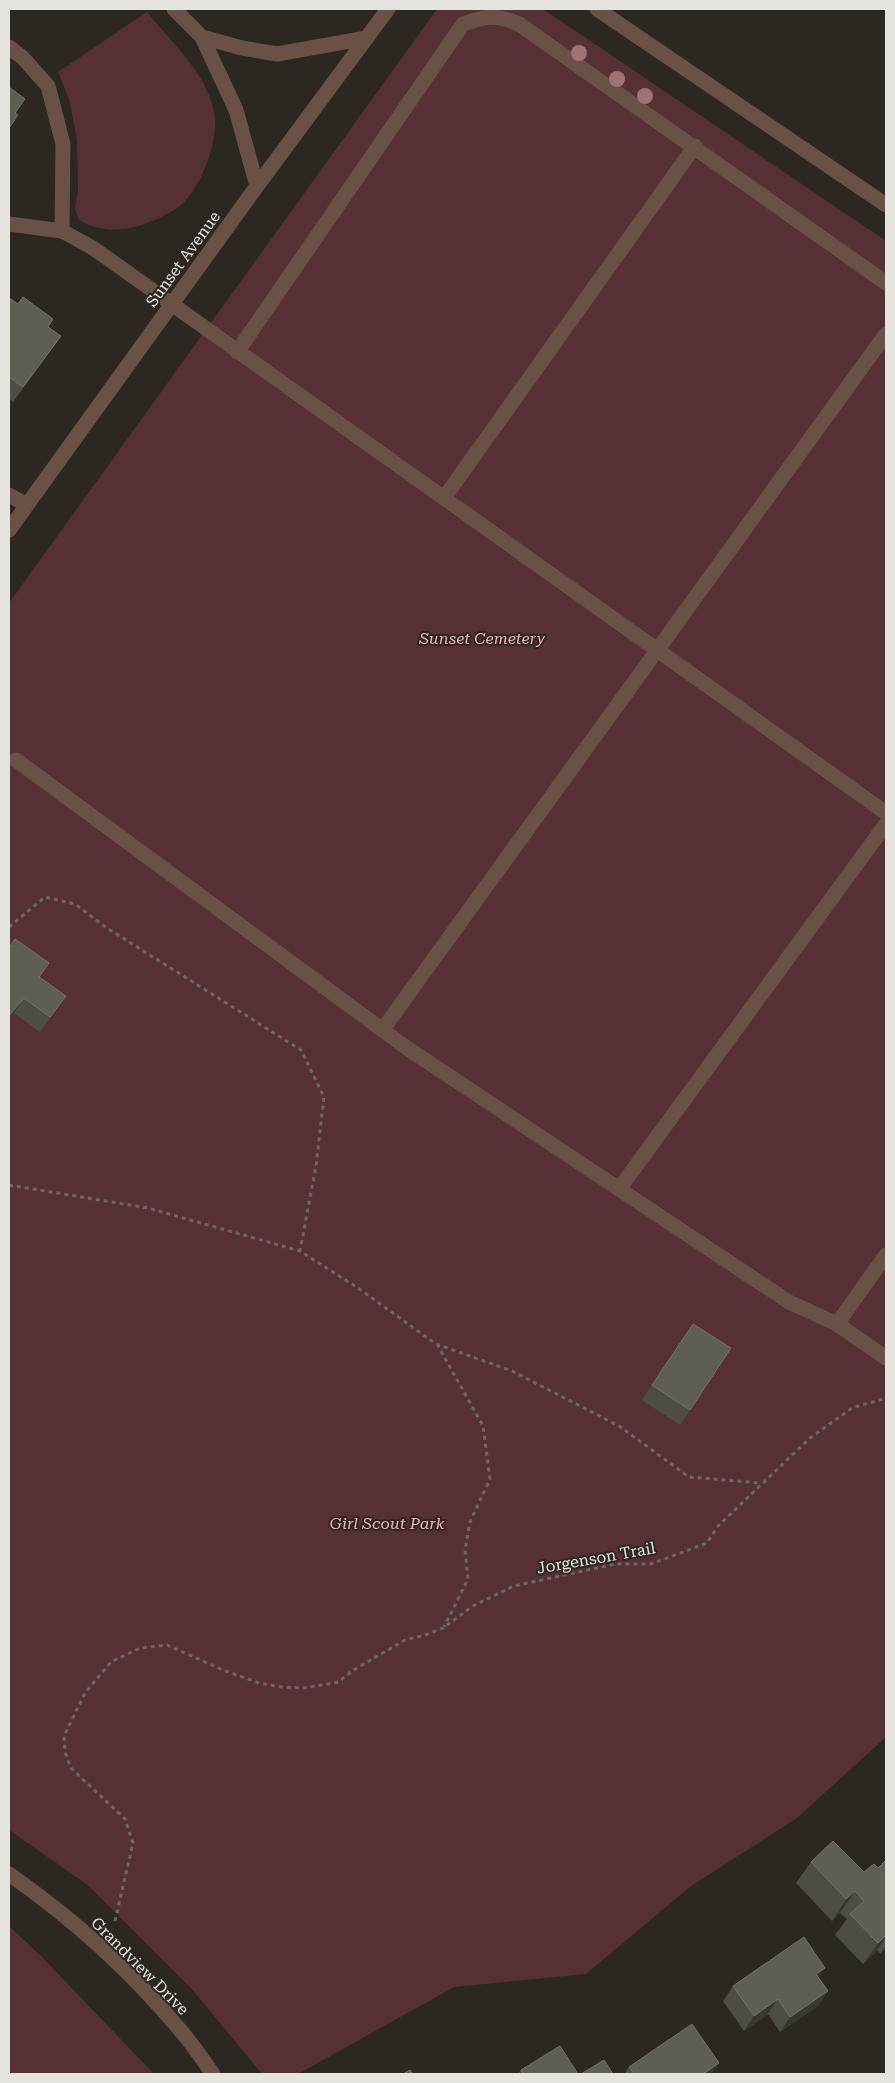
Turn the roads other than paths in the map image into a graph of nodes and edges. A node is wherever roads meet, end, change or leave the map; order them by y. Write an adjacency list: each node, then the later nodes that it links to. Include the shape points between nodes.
1 (174, 9): 4 (street)
2 (388, 9): 5 (street, Sunset Avenue)
3 (597, 9): 9 (street)
4 (202, 36): 5 (street, via 277,54); 8 (street, via 236,110)
5 (367, 38): 8 (street, Sunset Avenue)
6 (9, 47): 11 (street, via 48,86 63,144)
7 (695, 146): 12 (street); 15 (street, via 519,24 502,16 463,24); 17 (street)
8 (257, 186): 13 (street, Sunset Avenue)
9 (886, 206)
10 (9, 224): 11 (street)
11 (62, 231): 13 (street, via 93,248)
12 (886, 283)
13 (172, 305): 15 (street); 18 (street, Sunset Avenue)
14 (886, 334): 20 (street)
15 (237, 352): 17 (street)
16 (9, 495): 18 (street)
17 (444, 498): 20 (street)
18 (27, 505): 19 (street, Sunset Avenue)
19 (9, 530)
20 (656, 650): 22 (street); 24 (street)
21 (16, 760): 24 (street)
22 (886, 814)
23 (886, 824): 25 (street)
24 (383, 1029): 25 (street)
25 (619, 1190): 27 (street, via 789,1302)
26 (886, 1256): 27 (street)
27 (837, 1324): 28 (street)
28 (886, 1358)
29 (9, 1874): 30 (street, Grandview Drive, via 111,1956 181,2031)
30 (213, 2074)

